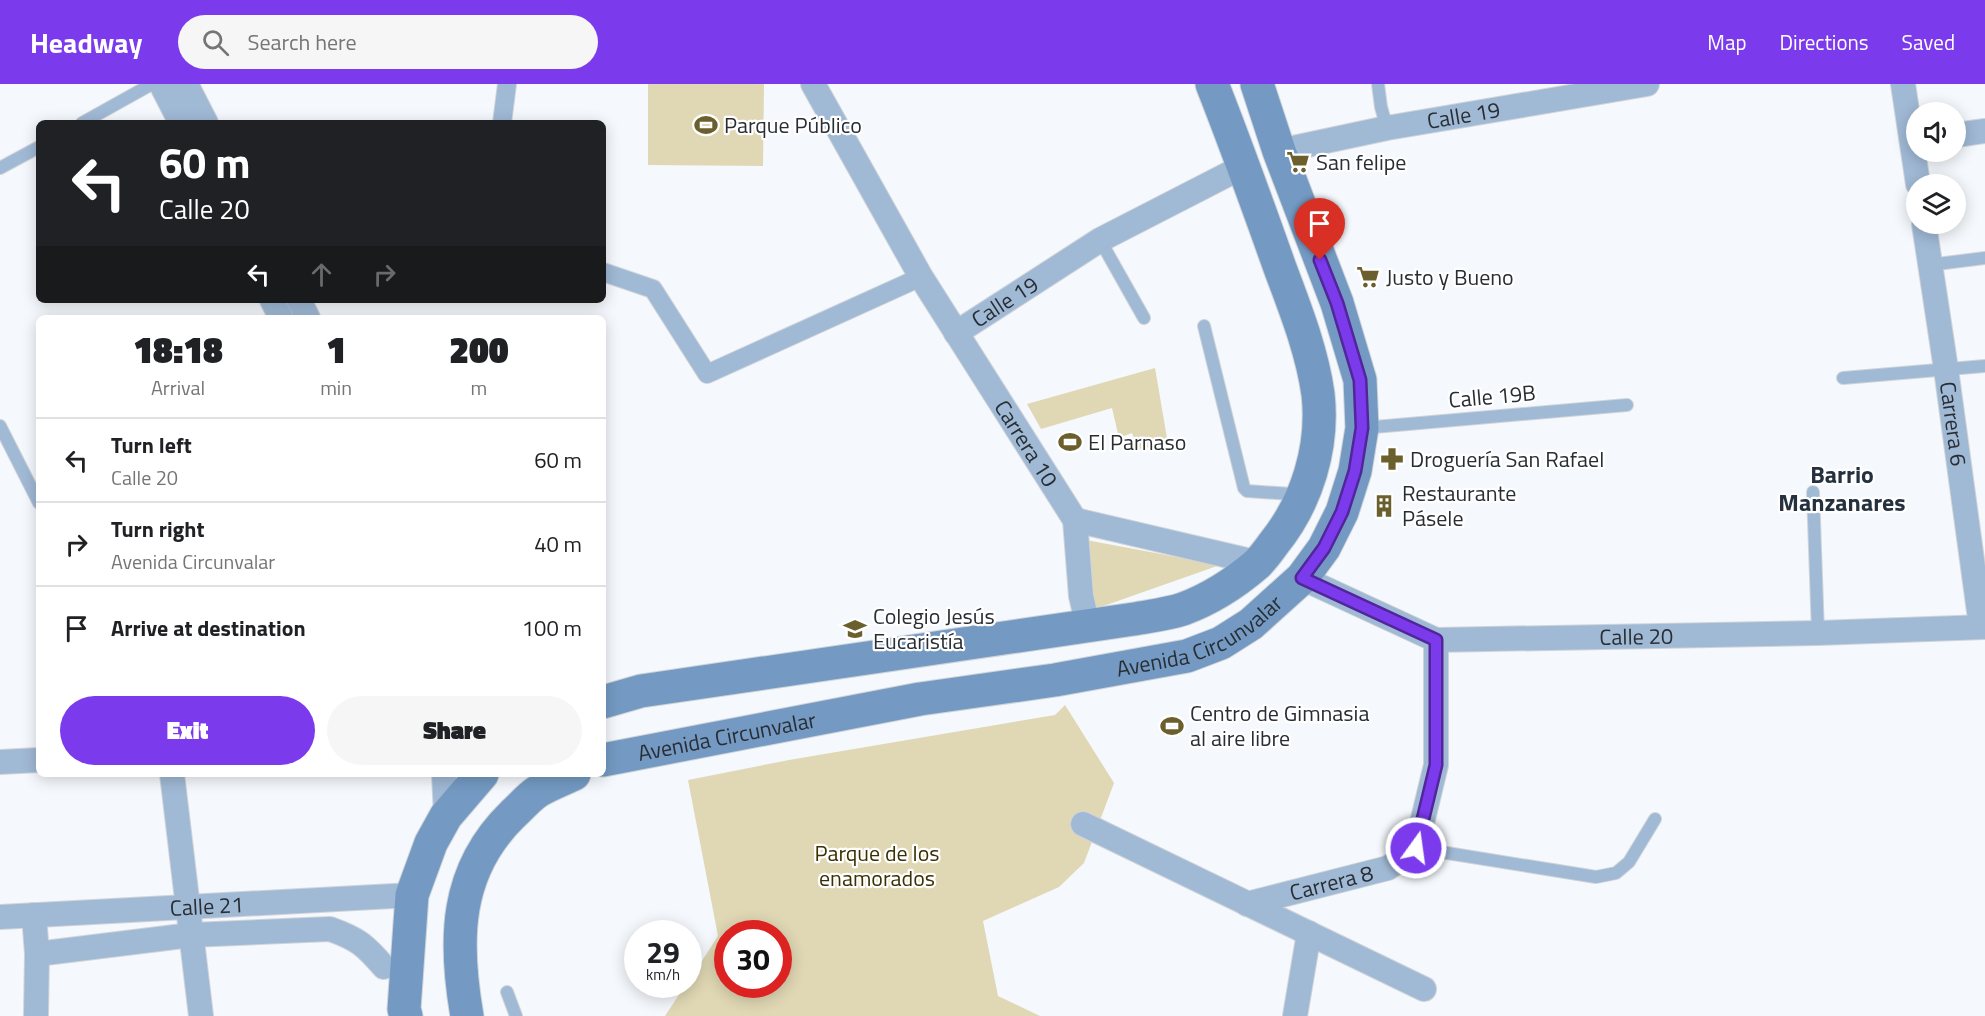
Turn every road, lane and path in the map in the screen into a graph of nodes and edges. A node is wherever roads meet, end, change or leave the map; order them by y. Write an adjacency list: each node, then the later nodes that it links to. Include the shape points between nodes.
1 (152, 84): 12 (lane)
2 (161, 84): 13 (street)
3 (186, 84): 14 (street)
4 (507, 84): 15 (street)
5 (813, 84): 28 (street, Carrera 10)
6 (1212, 84): 21 (main road, Avenida Circunvalar)
7 (1257, 84): 20 (main road, Avenida Circunvalar)
8 (1378, 84): 16 (lane)
9 (1647, 84): 16 (street, Calle 19)
10 (1904, 84): 11 (street)
11 (1907, 102)
12 (87, 120)
13 (179, 120)
14 (204, 120)
15 (502, 120)
16 (1387, 128): 20 (street, Calle 19)
17 (1985, 131): 18 (street)
18 (1966, 134)
19 (36, 149): 22 (lane)
20 (1279, 151): 37 (main road, Avenida Circunvalar, via 1340,314 1360,380)
21 (1244, 166): 24 (street, Calle 19); 40 (main road, Avenida Circunvalar, via 1298,317 1318,395 1313,465)
22 (0, 168)
23 (1924, 234): 26 (street, Carrera 6)
24 (1100, 240): 29 (lane); 31 (street, Calle 19)
25 (1985, 258): 26 (lane)
26 (1929, 265): 33 (street, Carrera 6)
27 (606, 273): 28 (street, via 653,290 707,374)
28 (921, 277): 31 (street, Carrera 10)
29 (1144, 318)
30 (1204, 326): 40 (lane, via 1244,488 1292,494)
31 (956, 333): 41 (street, Carrera 10)
32 (1985, 366): 33 (lane)
33 (1946, 369): 34 (lane); 45 (street, Carrera 6)
34 (1843, 378)
35 (1627, 405): 37 (lane, Calle 19B)
36 (0, 426): 39 (lane)
37 (1362, 428): 43 (main road, Avenida Circunvalar, via 1355,471 1342,512 1324,548)
38 (1813, 492): 46 (lane)
39 (36, 497)
40 (1302, 499): 42 (main road, Avenida Circunvalar)
41 (1075, 520): 42 (street); 44 (street, Carrera 10, via 1081,596)
42 (1259, 563): 44 (main road, Avenida Circunvalar, via 1226,588 1182,609)
43 (1302, 578): 47 (street, Calle 20); 48 (main road, Avenida Circunvalar, via 1251,624 1221,643 1187,656)
44 (1088, 626): 48 (main road); 49 (main road, Avenida Circunvalar, via 641,691)
45 (1983, 627): 46 (street, Calle 20)
46 (1818, 633): 47 (street, Calle 20)
47 (1436, 640): 60 (street, via 1436,765)
48 (1098, 672): 50 (main road, Avenida Circunvalar, via 920,699)
49 (606, 701)
50 (606, 759)
51 (36, 760): 52 (street)
52 (0, 762)
53 (172, 777): 63 (street)
54 (444, 777): 57 (street)
55 (479, 777): 57 (main road)
56 (568, 777): 75 (main road, via 536,793 500,827 464,894 459,950)
57 (446, 816): 61 (main road, via 431,843)
58 (1655, 819): 60 (lane, via 1629,862 1616,873 1596,877)
59 (1083, 824): 62 (street)
60 (1416, 848): 62 (street, Carrera 8, via 1388,868)
61 (412, 895): 63 (street, Calle 21); 74 (main road)
62 (1247, 904): 66 (street)
63 (188, 906): 64 (street, Calle 21); 67 (street)
64 (34, 915): 65 (street, Calle 21); 68 (street)
65 (0, 917)
66 (1308, 933): 70 (street); 77 (street)
67 (191, 935): 68 (street, Calle 21); 69 (street, Calle 21, via 330,929 364,945); 73 (street)
68 (37, 954): 72 (street)
69 (384, 967)
70 (1424, 989)
71 (507, 992): 76 (lane)
72 (36, 1016)
73 (201, 1016)
74 (406, 1016)
75 (467, 1016)
76 (516, 1016)
77 (1295, 1016)

